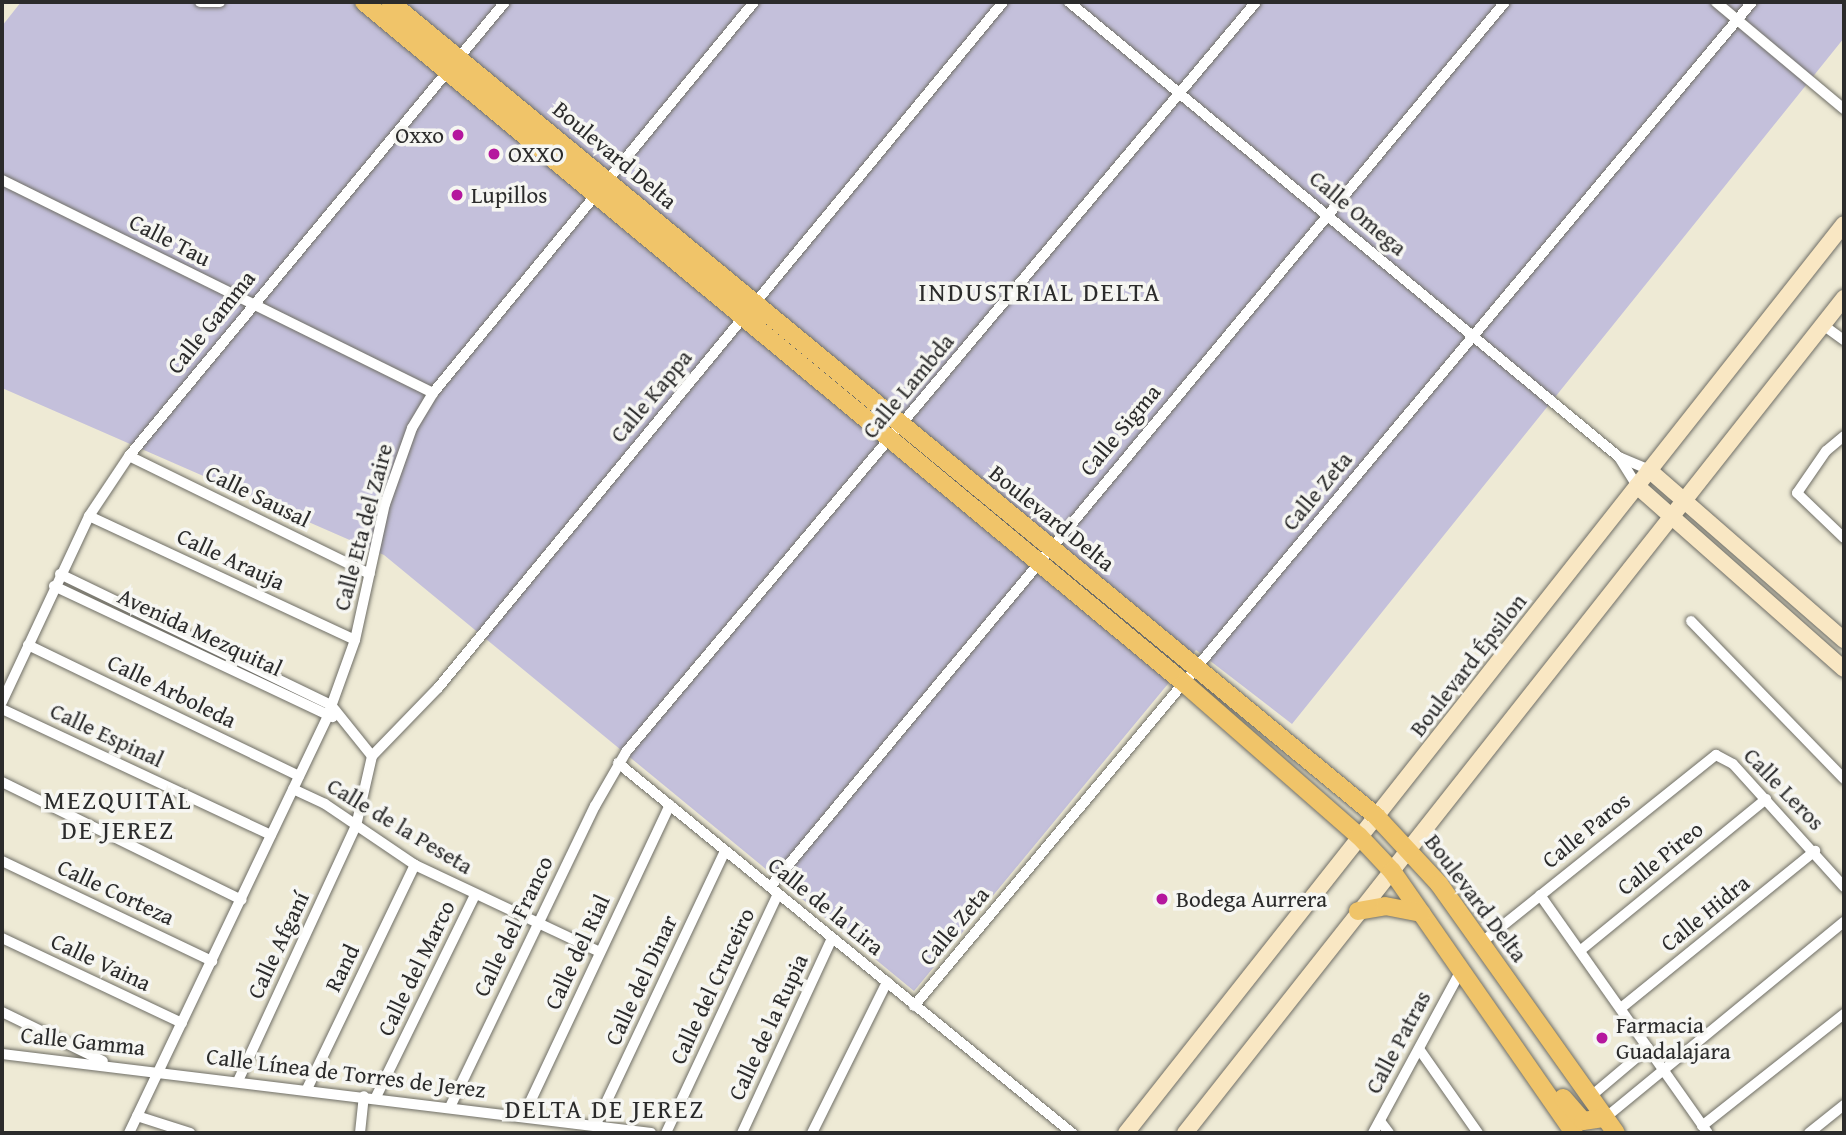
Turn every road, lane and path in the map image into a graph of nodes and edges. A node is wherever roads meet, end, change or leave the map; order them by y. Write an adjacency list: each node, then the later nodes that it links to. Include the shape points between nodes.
1 (200, 2): 2 (street)
2 (220, 2)
3 (364, 2): 14 (main road, Boulevard Delta)
4 (390, 2): 14 (main road, Boulevard Delta)
5 (505, 2): 14 (street, Calle Gamma)
6 (754, 2): 18 (street, Calle Eta del Zaire)
7 (1003, 2): 23 (street, Calle Kappa)
8 (1069, 2): 15 (street, Calle Omega)
9 (1255, 2): 15 (street, Calle Lambda)
10 (1505, 2): 19 (street, Calle Sigma)
11 (1716, 2): 13 (street)
12 (1752, 2): 13 (street, Calle Zeta)
13 (1738, 19): 16 (street); 25 (street, Calle Zeta)
14 (454, 65): 18 (main road, Boulevard Delta); 21 (street, Calle Gamma)
15 (1181, 92): 19 (street, Calle Omega); 28 (street, Calle Lambda)
16 (1844, 109)
17 (2, 180): 21 (street, Calle Tau)
18 (600, 186): 23 (main road, Boulevard Delta); 27 (street, Calle Eta del Zaire)
19 (1326, 216): 25 (street, Calle Omega); 38 (street, Calle Sigma)
20 (1844, 224): 32 (street, Boulevard Épsilon)
21 (252, 304): 27 (street, Calle Tau); 30 (street, Calle Gamma)
22 (1842, 306): 24 (street)
23 (750, 310): 28 (main road, Boulevard Delta); 53 (street, Calle Kappa, via 438,688)
24 (1823, 325): 26 (street); 34 (street)
25 (1473, 335): 31 (street, Calle Omega); 46 (street, Calle Zeta)
26 (1844, 340)
27 (433, 393): 40 (street, Calle Eta del Zaire, via 397,462)
28 (897, 432): 38 (main road, Boulevard Delta); 54 (street, Calle Lambda)
29 (1844, 436): 37 (street, via 1826,451 1797,493)
30 (129, 456): 35 (street, Calle Gamma); 40 (street, Calle Sausal)
31 (1619, 457): 32 (street, Calle Omega); 33 (street, Calle Omega)
32 (1649, 470): 33 (street, Boulevard Épsilon); 34 (street)
33 (1637, 485): 36 (street); 61 (street, Boulevard Épsilon)
34 (1682, 500): 36 (street); 44 (street)
35 (89, 516): 39 (street, Calle Gamma); 43 (street, Calle Arauja)
36 (1668, 517): 47 (street); 65 (street)
37 (1844, 538)
38 (1044, 554): 46 (main road, Boulevard Delta); 48 (main road, Boulevard Delta); 72 (street, Calle Sigma)
39 (60, 574): 41 (street, Calle Gamma); 51 (street, Avenida Mezquital)
40 (370, 574): 43 (street, Calle Eta del Zaire)
41 (54, 586): 45 (street, Calle Gamma); 51 (street, Avenida Mezquital)
42 (1690, 621): 56 (street)
43 (355, 640): 51 (street, Calle Eta del Zaire)
44 (1844, 640)
45 (28, 645): 49 (street, Calle Gamma); 55 (street, Calle Arboleda)
46 (1197, 669): 48 (street, Calle Zeta); 61 (main road, Boulevard Delta)
47 (1844, 669)
48 (1184, 683): 64 (main road, Boulevard Delta); 88 (street, Calle Zeta)
49 (2, 702)
50 (2, 709): 63 (street, Calle Espinal)
51 (329, 710): 53 (street); 55 (street, Calle Eta del Zaire)
52 (1719, 755): 59 (street, Calle Leros); 74 (street, Calle Paros, via 1708,757)
53 (372, 756): 62 (street)
54 (618, 763): 60 (street, Calle de la Lira); 79 (street, Calle del Franco)
55 (299, 776): 58 (street, Calle Eta del Zaire)
56 (1844, 779)
57 (2, 782): 75 (street)
58 (293, 789): 62 (street, Calle de la Peseta); 63 (street, Calle Eta del Zaire)
59 (1766, 799): 67 (street, Calle Leros); 83 (street, Calle Pireo)
60 (670, 805): 66 (street, Calle de la Lira); 84 (street, Calle del Rial)
61 (1376, 816): 64 (street, Boulevard Épsilon); 65 (main road, Boulevard Delta)
62 (356, 826): 69 (street, Calle de la Peseta); 100 (street, Calle Afganí)
63 (271, 835): 75 (street, Calle Eta del Zaire)
64 (1359, 836): 70 (main road, Boulevard Delta); 120 (street, Boulevard Épsilon)
65 (1410, 849): 70 (street); 82 (main road, Boulevard Delta)
66 (725, 851): 72 (street, Calle de la Lira); 110 (street, Calle del Dinar)
67 (1815, 851): 71 (street, Calle Leros); 89 (street, Calle Hidra)
68 (2, 860): 85 (street, Calle Corteza)
69 (415, 865): 73 (street, Calle de la Peseta); 101 (street, Rand)
70 (1392, 872): 76 (street); 77 (main road, Boulevard Delta)
71 (1844, 887)
72 (774, 890): 81 (street, Calle de la Lira); 116 (street, Calle del Cruceiro)
73 (475, 895): 79 (street, Calle de la Peseta); 102 (street, Calle del Marco)
74 (1541, 895): 82 (street, Calle Paros); 83 (street)
75 (242, 900): 85 (street, Calle Eta del Zaire)
76 (1358, 911): 77 (main road, via 1385,906); 121 (street)
77 (1421, 913): 86 (main road, Boulevard Delta)
78 (1844, 922): 99 (street)
79 (537, 924): 84 (street, Calle de la Peseta); 105 (street, Calle del Franco)
80 (2, 938): 92 (street, Calle Vaina)
81 (832, 938): 87 (street, Calle de la Lira); 117 (street, Calle de la Rupia)
82 (1481, 943): 103 (main road, Boulevard Delta)
83 (1581, 950): 89 (street)
84 (600, 952): 107 (street, Calle del Rial)
85 (212, 961): 92 (street, Calle Eta del Zaire)
86 (1461, 970): 94 (street, Calle Patras); 95 (main road, Boulevard Delta)
87 (887, 982): 88 (street, Calle de la Lira); 118 (street)
88 (914, 1006): 119 (street, Calle de la Lira)
89 (1621, 1008): 93 (street)
90 (2, 1012): 97 (street)
91 (1844, 1014): 111 (street)
92 (182, 1023): 98 (street, Calle Eta del Zaire)
93 (1648, 1048): 99 (street); 103 (street)
94 (1419, 1049): 109 (street, Calle Patras); 124 (street)
95 (1520, 1053): 108 (main road, via 1547,1075 1583,1121); 125 (main road, Boulevard Delta)
96 (2, 1054): 97 (street, Calle Gamma)
97 (113, 1066): 98 (street, Calle Gamma)
98 (160, 1070): 100 (street, Calle Línea de Torres de Jerez); 106 (street, Calle Eta del Zaire)
99 (1665, 1071): 108 (street); 111 (street)
100 (238, 1081): 101 (street, Calle Línea de Torres de Jerez)
101 (307, 1089): 102 (street, Calle Línea de Torres de Jerez)
102 (370, 1097): 105 (street, Calle Línea de Torres de Jerez); 114 (street, Calle del Marco)
103 (1590, 1097): 108 (main road, Boulevard Delta)
104 (1844, 1105): 127 (street)
105 (450, 1107): 107 (street, Calle Línea de Torres de Jerez)
106 (137, 1116): 112 (street, Calle Eta del Zaire); 113 (street)
107 (523, 1117): 110 (street, Calle Línea de Torres de Jerez)
108 (1605, 1118): 126 (main road, Boulevard Delta)
109 (1380, 1121): 122 (street, Calle Patras); 123 (street)
110 (595, 1126): 115 (street, Calle Línea de Torres de Jerez)
111 (1705, 1129)
112 (128, 1133)
113 (190, 1133)
114 (360, 1133)
115 (651, 1133)
116 (666, 1133)
117 (741, 1133)
118 (812, 1133)
119 (1072, 1133)
120 (1126, 1133)
121 (1185, 1133)
122 (1373, 1133)
123 (1389, 1133)
124 (1478, 1133)
125 (1574, 1133)
126 (1616, 1133)
127 (1809, 1133)

